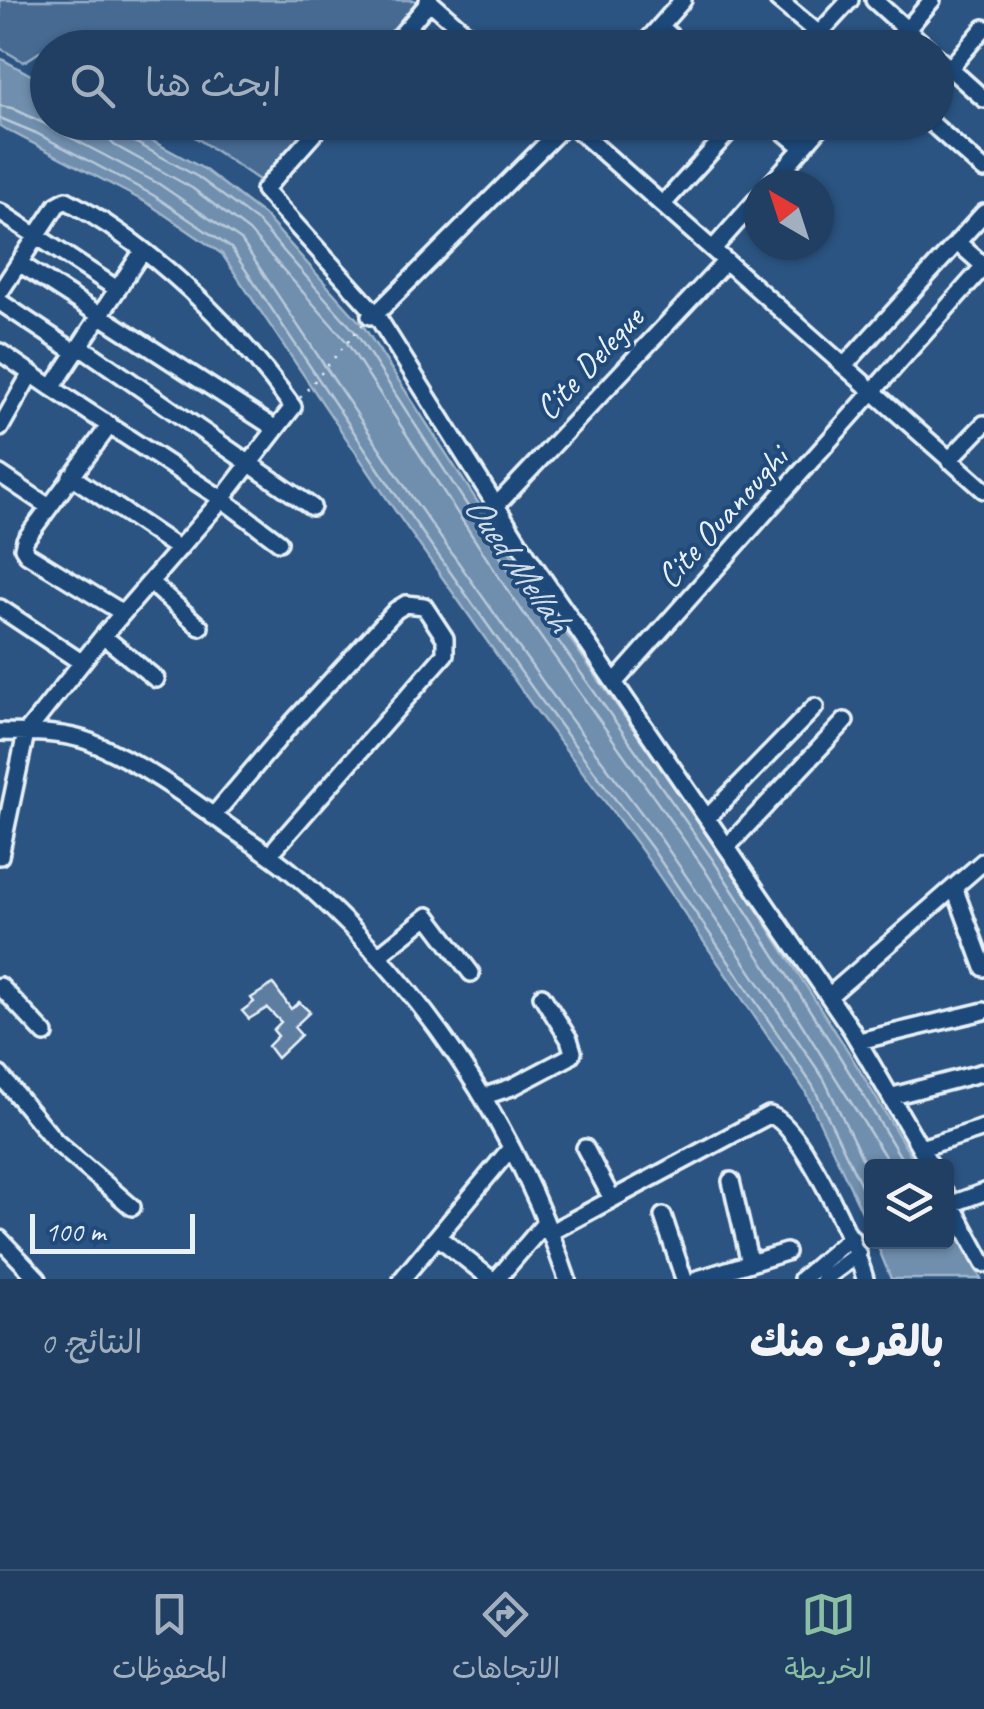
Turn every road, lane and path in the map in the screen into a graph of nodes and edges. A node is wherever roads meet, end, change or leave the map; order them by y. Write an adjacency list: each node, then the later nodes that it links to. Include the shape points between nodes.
1 (682, 0): 7 (street)
2 (778, 0): 13 (street)
3 (850, 0): 14 (street)
4 (874, 0): 15 (street)
5 (932, 0): 15 (street)
6 (429, 1): 9 (street); 10 (street)
7 (660, 26): 11 (street); 12 (street)
8 (984, 28): 16 (street)
9 (405, 30)
10 (462, 30)
11 (657, 30)
12 (664, 30)
13 (814, 30)
14 (823, 30)
15 (907, 30)
16 (954, 63)
17 (954, 72): 18 (street)
18 (984, 100)
19 (308, 140): 43 (street, via 264,190)
20 (554, 140): 43 (street)
21 (590, 140): 29 (street)
22 (721, 140): 29 (street)
23 (793, 140): 26 (street)
24 (810, 140): 26 (street)
25 (950, 140): 28 (street)
26 (803, 148): 27 (street)
27 (783, 170)
28 (984, 170)
29 (662, 204): 35 (street)
30 (0, 212): 33 (street)
31 (984, 213): 34 (street)
32 (744, 214): 35 (street)
33 (36, 238): 36 (street, via 66,200); 38 (street); 40 (street)
34 (958, 242): 39 (street); 47 (street)
35 (713, 249): 37 (street)
36 (142, 252): 40 (street); 51 (street, via 240,338)
37 (726, 261): 47 (street); 64 (street, Cite Delegue)
38 (19, 263): 41 (street); 44 (street)
39 (984, 266): 50 (street, Cite Ouanoughi)
40 (117, 290): 44 (street)
41 (0, 292)
42 (0, 302): 45 (street)
43 (373, 314): 51 (path); 64 (street)
44 (100, 316): 45 (street); 55 (street)
45 (78, 349): 49 (street); 57 (street)
46 (0, 352): 48 (street)
47 (844, 366): 50 (street)
48 (31, 373): 49 (street); 54 (street)
49 (52, 388): 52 (street)
50 (873, 392): 56 (street); 74 (street, Cite Ouanoughi)
51 (294, 405): 55 (street)
52 (110, 424): 58 (street); 61 (street)
53 (984, 424): 56 (street)
54 (0, 428)
55 (276, 428): 57 (street)
56 (949, 460): 60 (street)
57 (250, 463): 61 (street); 62 (street)
58 (71, 476): 63 (street); 66 (street)
59 (1, 478): 63 (street)
60 (984, 490)
61 (222, 499): 65 (street); 66 (street)
62 (312, 506)
63 (49, 507): 69 (street, via 24,540 27,554)
64 (495, 507): 74 (street)
65 (279, 542)
66 (179, 549): 67 (street)
67 (150, 582): 69 (street); 70 (street)
68 (0, 608): 72 (street)
69 (123, 613): 71 (street)
70 (200, 627)
71 (103, 636): 72 (street); 73 (street)
72 (81, 662): 78 (street)
73 (156, 679)
74 (615, 682): 80 (street)
75 (815, 707): 80 (street)
76 (844, 721): 83 (street)
77 (0, 732): 78 (street)
78 (26, 733): 79 (street, via 87,740); 81 (street)
79 (214, 816): 82 (street, via 396,610 424,606 445,638 445,654); 87 (street, via 291,872)
80 (708, 817): 83 (street)
81 (3, 828): 84 (street)
82 (276, 846)
83 (728, 846): 92 (street)
84 (0, 856)
85 (984, 861): 86 (street)
86 (954, 888): 88 (street); 92 (street)
87 (378, 956): 89 (street, via 428,916); 98 (street)
88 (984, 965)
89 (471, 973)
90 (0, 986): 94 (street)
91 (542, 996): 98 (street, via 573,1052)
92 (829, 996): 95 (street)
93 (984, 1011): 95 (street)
94 (45, 1034)
95 (859, 1041): 99 (street)
96 (984, 1072): 99 (street)
97 (0, 1076): 110 (street, via 55,1141)
98 (485, 1096): 103 (street)
99 (893, 1096): 102 (street)
100 (984, 1128): 102 (street)
101 (585, 1148): 108 (street)
102 (921, 1148): 104 (street)
103 (510, 1149): 112 (street); 114 (street)
104 (928, 1159)
105 (731, 1181): 119 (street)
106 (984, 1192): 107 (street)
107 (954, 1198)
108 (612, 1199): 112 (street); 115 (street, via 769,1115 797,1140)
109 (954, 1206): 113 (street)
110 (132, 1207)
111 (664, 1216): 125 (street)
112 (547, 1228): 123 (street); 124 (street)
113 (977, 1236): 120 (street)
114 (438, 1237): 122 (street); 123 (street)
115 (851, 1237): 118 (street); 127 (street)
116 (0, 1239): 121 (street)
117 (786, 1252): 119 (street)
118 (858, 1254): 128 (street); 129 (street)
119 (750, 1263): 126 (street)
120 (984, 1264)
121 (38, 1279)
122 (402, 1279)
123 (494, 1279)
124 (567, 1279)
125 (684, 1279)
126 (698, 1279)
127 (802, 1279)
128 (824, 1279)
129 (865, 1279)

